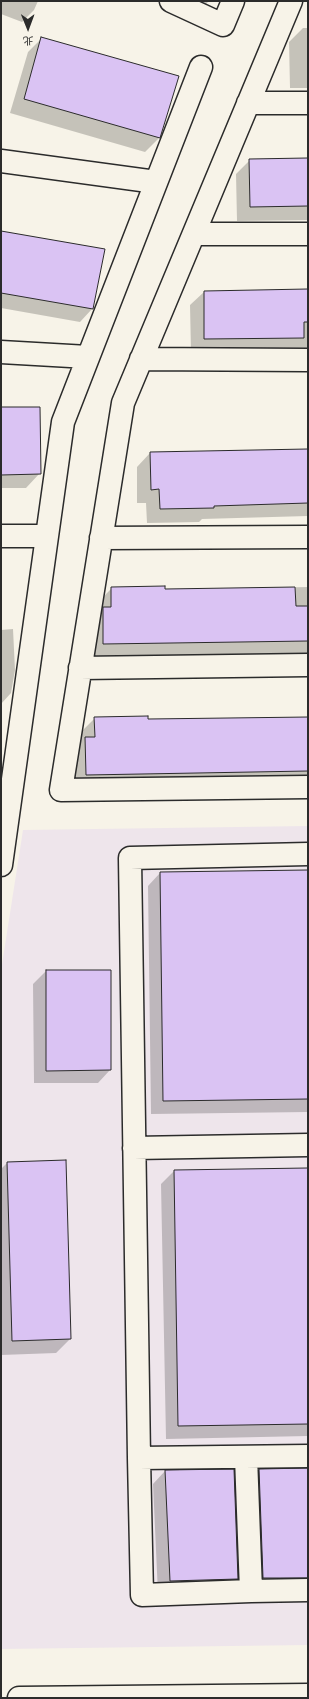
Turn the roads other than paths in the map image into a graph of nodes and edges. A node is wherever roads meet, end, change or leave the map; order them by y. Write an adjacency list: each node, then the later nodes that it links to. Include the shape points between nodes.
1 (171, 1): 2 (street, via 223,25)
2 (233, 1)
3 (291, 1): 5 (street)
4 (201, 67): 8 (street)
5 (248, 103): 6 (street); 9 (street)
6 (308, 103)
7 (1, 161): 8 (street)
8 (156, 182): 12 (street)
9 (194, 234): 10 (street); 13 (street)
10 (308, 234)
11 (1, 352): 12 (street)
12 (88, 357): 16 (street, via 62,422)
13 (141, 359): 14 (street); 18 (street, via 123,402)
14 (308, 360)
15 (1, 536): 16 (street)
16 (47, 536): 21 (street)
17 (308, 537): 18 (street)
18 (101, 538): 20 (street)
19 (308, 665): 20 (street)
20 (80, 668): 22 (street, via 61,790)
21 (9, 746): 24 (street)
22 (308, 787)
23 (308, 854): 26 (street, via 130,858)
24 (1, 865)
25 (308, 1145): 26 (street)
26 (134, 1148): 29 (street)
27 (308, 1456): 28 (street)
28 (246, 1457): 29 (street); 31 (street)
29 (139, 1458): 31 (street, via 142,1595)
30 (308, 1590): 31 (street)
31 (251, 1591)
32 (308, 1696): 33 (street)
33 (19, 1698)

